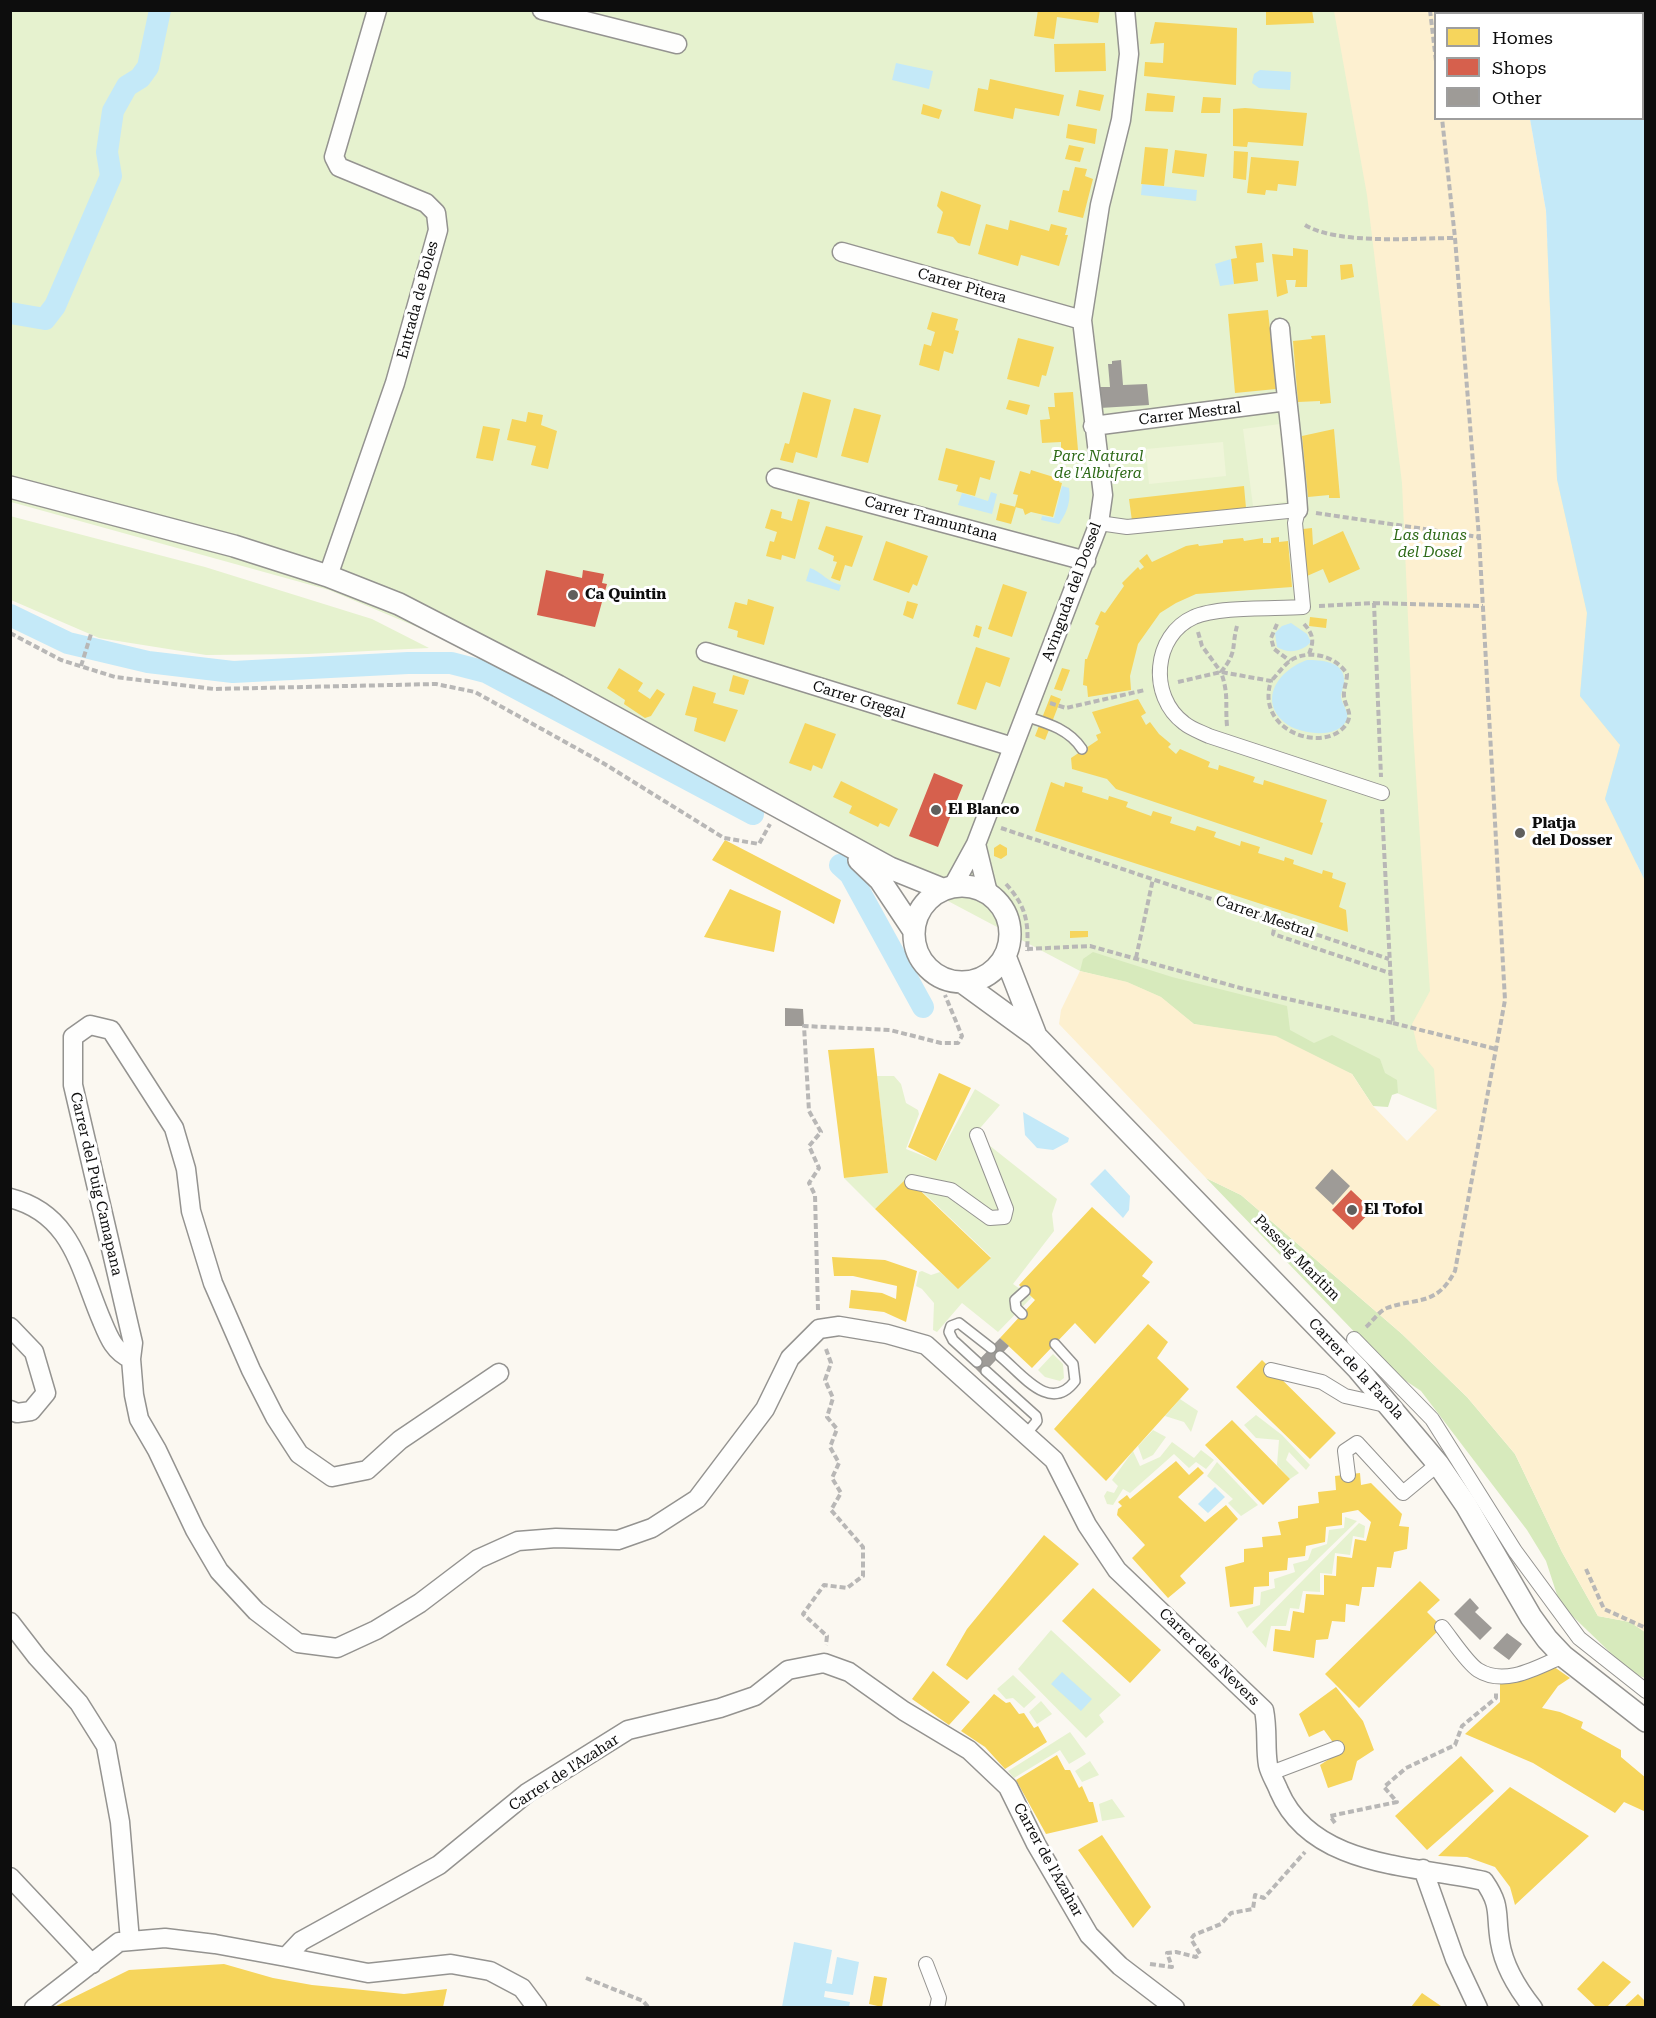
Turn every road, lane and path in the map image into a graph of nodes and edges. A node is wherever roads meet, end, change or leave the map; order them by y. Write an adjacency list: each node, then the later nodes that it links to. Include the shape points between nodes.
1 (377, 10): 21 (street, Entrada de Boles, via 334,157 339,167 426,203 436,213 438,230 395,383)
2 (542, 10): 5 (street)
3 (1125, 10): 11 (street, Avinguda del Dossel, via 1129,54 1121,120 1100,205)
4 (1430, 10): 6 (path)
5 (677, 44)
6 (1434, 44)
7 (1442, 120): 9 (path)
8 (1305, 225): 9 (path, via 1316,232 1375,239)
9 (1455, 238): 19 (path)
10 (842, 252): 11 (street, Carrer Pitera)
11 (1082, 320): 14 (street, Avinguda del Dossel)
12 (1280, 328): 13 (street)
13 (1287, 402): 14 (street, Carrer Mestral); 17 (street)
14 (1093, 426): 18 (street, Avinguda del Dossel, via 1103,495)
15 (776, 478): 20 (street, Carrer Tramuntana)
16 (10, 487): 21 (street, via 234,546)
17 (1298, 510): 18 (street, via 1127,527); 19 (path); 25 (street, via 1295,523)
18 (1099, 523): 20 (street, Avinguda del Dossel)
19 (1479, 537): 23 (path)
20 (1086, 561): 37 (street, Avinguda del Dossel)
21 (328, 576): 42 (street, via 460,634)
22 (1374, 603): 23 (path); 25 (path); 41 (path)
23 (1483, 606): 60 (path, via 1504,1000)
24 (1241, 610): 25 (street); 26 (street); 34 (path, via 1235,649)
25 (1300, 614): 31 (path, via 1312,634)
26 (1194, 616): 34 (path, via 1202,645); 36 (street, via 1175,629 1164,646)
27 (1283, 621): 32 (path, via 1273,629 1271,638 1274,649)
28 (10, 633): 33 (path)
29 (91, 634): 33 (path)
30 (706, 652): 39 (street, Carrer Gregal)
31 (1309, 654): 32 (path); 35 (path, via 1330,658 1341,664 1347,674 1343,694 1349,715 1348,723 1340,731 1326,737 1288,732 1270,709 1267,694)
32 (1290, 661): 35 (path)
33 (81, 666): 42 (path, via 115,677 214,689 436,684 475,692 603,763 724,838 759,844)
34 (1221, 672): 35 (path); 36 (path); 38 (path, via 1229,694)
35 (1271, 681)
36 (1160, 686): 37 (path, via 1066,708 1044,701); 38 (street, via 1167,705 1184,723)
37 (1030, 718): 39 (street, Avinguda del Dossel); 40 (lane, via 1060,729)
38 (1228, 742): 41 (street)
39 (1013, 747): 43 (street, Avinguda del Dossel)
40 (1082, 749)
41 (1382, 793): 54 (path)
42 (779, 807): 44 (street)
43 (984, 822): 45 (street, Avinguda del Dossel); 46 (path, Carrer Mestral)
44 (837, 839): 48 (street, via 890,868); 50 (street, via 880,880)
45 (976, 844): 47 (street); 48 (street, Avinguda del Dossel)
46 (1153, 879): 49 (path, Carrer Mestral); 53 (path)
47 (995, 886): 48 (street); 51 (path, via 1016,895 1027,916); 52 (street, via 1007,914)
48 (948, 888): 50 (street, via 923,905)
49 (1276, 921): 54 (path, Carrer Mestral); 56 (path, via 1273,934)
50 (914, 931): 55 (street, via 922,961)
51 (1027, 949): 52 (path); 53 (path, via 1090,946)
52 (1015, 957): 57 (street, via 987,975); 59 (street)
53 (1136, 958): 58 (path, via 1244,989)
54 (1389, 959): 56 (path)
55 (934, 972): 57 (street); 67 (path, via 962,1036 958,1043 941,1043 890,1030 804,1026 809,1111 821,1132 809,1146 819,1168 809,1184 815,1195)
56 (1390, 974): 58 (path)
57 (962, 982): 59 (street)
58 (1393, 1023): 60 (path)
59 (1036, 1036): 77 (street, Carrer de la Farola)
60 (1496, 1049): 68 (path, via 1455,1271 1450,1281 1429,1298 1385,1309)
61 (977, 1135): 62 (street, via 1006,1209 1004,1217 990,1218 951,1190)
62 (912, 1182)
63 (10, 1198): 72 (street, via 53,1218 70,1241 107,1333 119,1354)
64 (1025, 1291): 65 (lane, via 1016,1300 1016,1308)
65 (1022, 1314)
66 (10, 1327): 78 (street, via 34,1352 46,1393 31,1411)
67 (819, 1329): 72 (street, via 790,1358 765,1409 697,1499 652,1528 618,1540 518,1541 478,1559 420,1603 337,1648 298,1643 256,1611 219,1571 139,1419); 79 (street, Carrer dels Nevers, via 839,1326 926,1345); 87 (path, via 831,1363 825,1380 833,1398 827,1417 837,1429 830,1447 839,1463 832,1478 841,1493 831,1510 863,1547 863,1576 847,1588 824,1585 803,1614 827,1636)
68 (1354, 1339): 89 (street, via 1432,1419 1515,1551 1578,1638)
69 (1055, 1344): 71 (lane, via 1073,1364 1076,1381 1053,1395 1037,1388)
70 (991, 1348): 73 (lane, via 959,1323 951,1326 953,1340)
71 (1000, 1356)
72 (131, 1359): 76 (street, Carrer del Puig Camapana, via 133,1343 73,1085 73,1037 90,1025 111,1030 174,1128 186,1169 191,1211 213,1283 250,1370 299,1454 332,1477 367,1470 400,1440)
73 (977, 1362)
74 (1271, 1370): 77 (street, via 1322,1382 1345,1396)
75 (987, 1371): 79 (lane, via 1036,1416 1037,1421)
76 (499, 1373)
77 (1392, 1406): 80 (street, Carrer de la Farola)
78 (10, 1410)
79 (1026, 1434): 92 (street, Carrer dels Nevers, via 1054,1460 1087,1525 1117,1570 1264,1710)
80 (1438, 1464): 81 (street, via 1403,1493 1357,1443 1346,1451); 86 (street, Carrer de la Farola, via 1531,1617)
81 (1348, 1475)
82 (1586, 1569): 85 (path, via 1604,1609)
83 (10, 1622): 97 (street, via 79,1704 106,1746 120,1822)
84 (1442, 1627): 88 (street, via 1478,1670)
85 (1646, 1628)
86 (1563, 1656): 88 (street, via 1518,1675); 90 (street, Carrer de la Farola)
87 (824, 1663): 98 (street, Carrer de l'Azahar, via 788,1670 755,1696 720,1708 628,1730 527,1793 439,1865 301,1941); 107 (street, Carrer de l'Azahar, via 849,1672 969,1750 1008,1787 1089,1935 1120,1966)
88 (1497, 1676): 93 (path, via 1496,1698 1462,1726 1455,1744 1406,1768 1384,1787 1397,1802 1330,1816)
89 (1646, 1691)
90 (1646, 1721)
91 (1337, 1748): 92 (street)
92 (1271, 1773): 94 (street, Carrer dels Nevers, via 1284,1803 1306,1831)
93 (1337, 1825)
94 (1317, 1837): 95 (street, Carrer dels Nevers, via 1339,1850); 99 (path, via 1264,1898 1255,1895 1252,1909 1231,1913 1221,1924 1194,1935 1191,1940 1200,1954 1196,1957 1167,1953 1172,1967)
95 (1423, 1869): 108 (street, via 1455,1959); 109 (street, Carrer dels Nevers, via 1484,1881 1496,1899 1500,1944 1515,1985)
96 (10, 1877): 100 (street)
97 (124, 1941): 98 (street, via 165,1938); 100 (street)
98 (286, 1958): 104 (street, via 368,1973 451,1964 490,1971 522,1988)
99 (1145, 1963)
100 (92, 1964): 103 (street)
101 (926, 1964): 106 (street, via 939,1998)
102 (586, 1978): 105 (path)
103 (34, 2007)
104 (537, 2007)
105 (649, 2007)
106 (937, 2007)
107 (1175, 2007)
108 (1479, 2007)
109 (1533, 2007)

